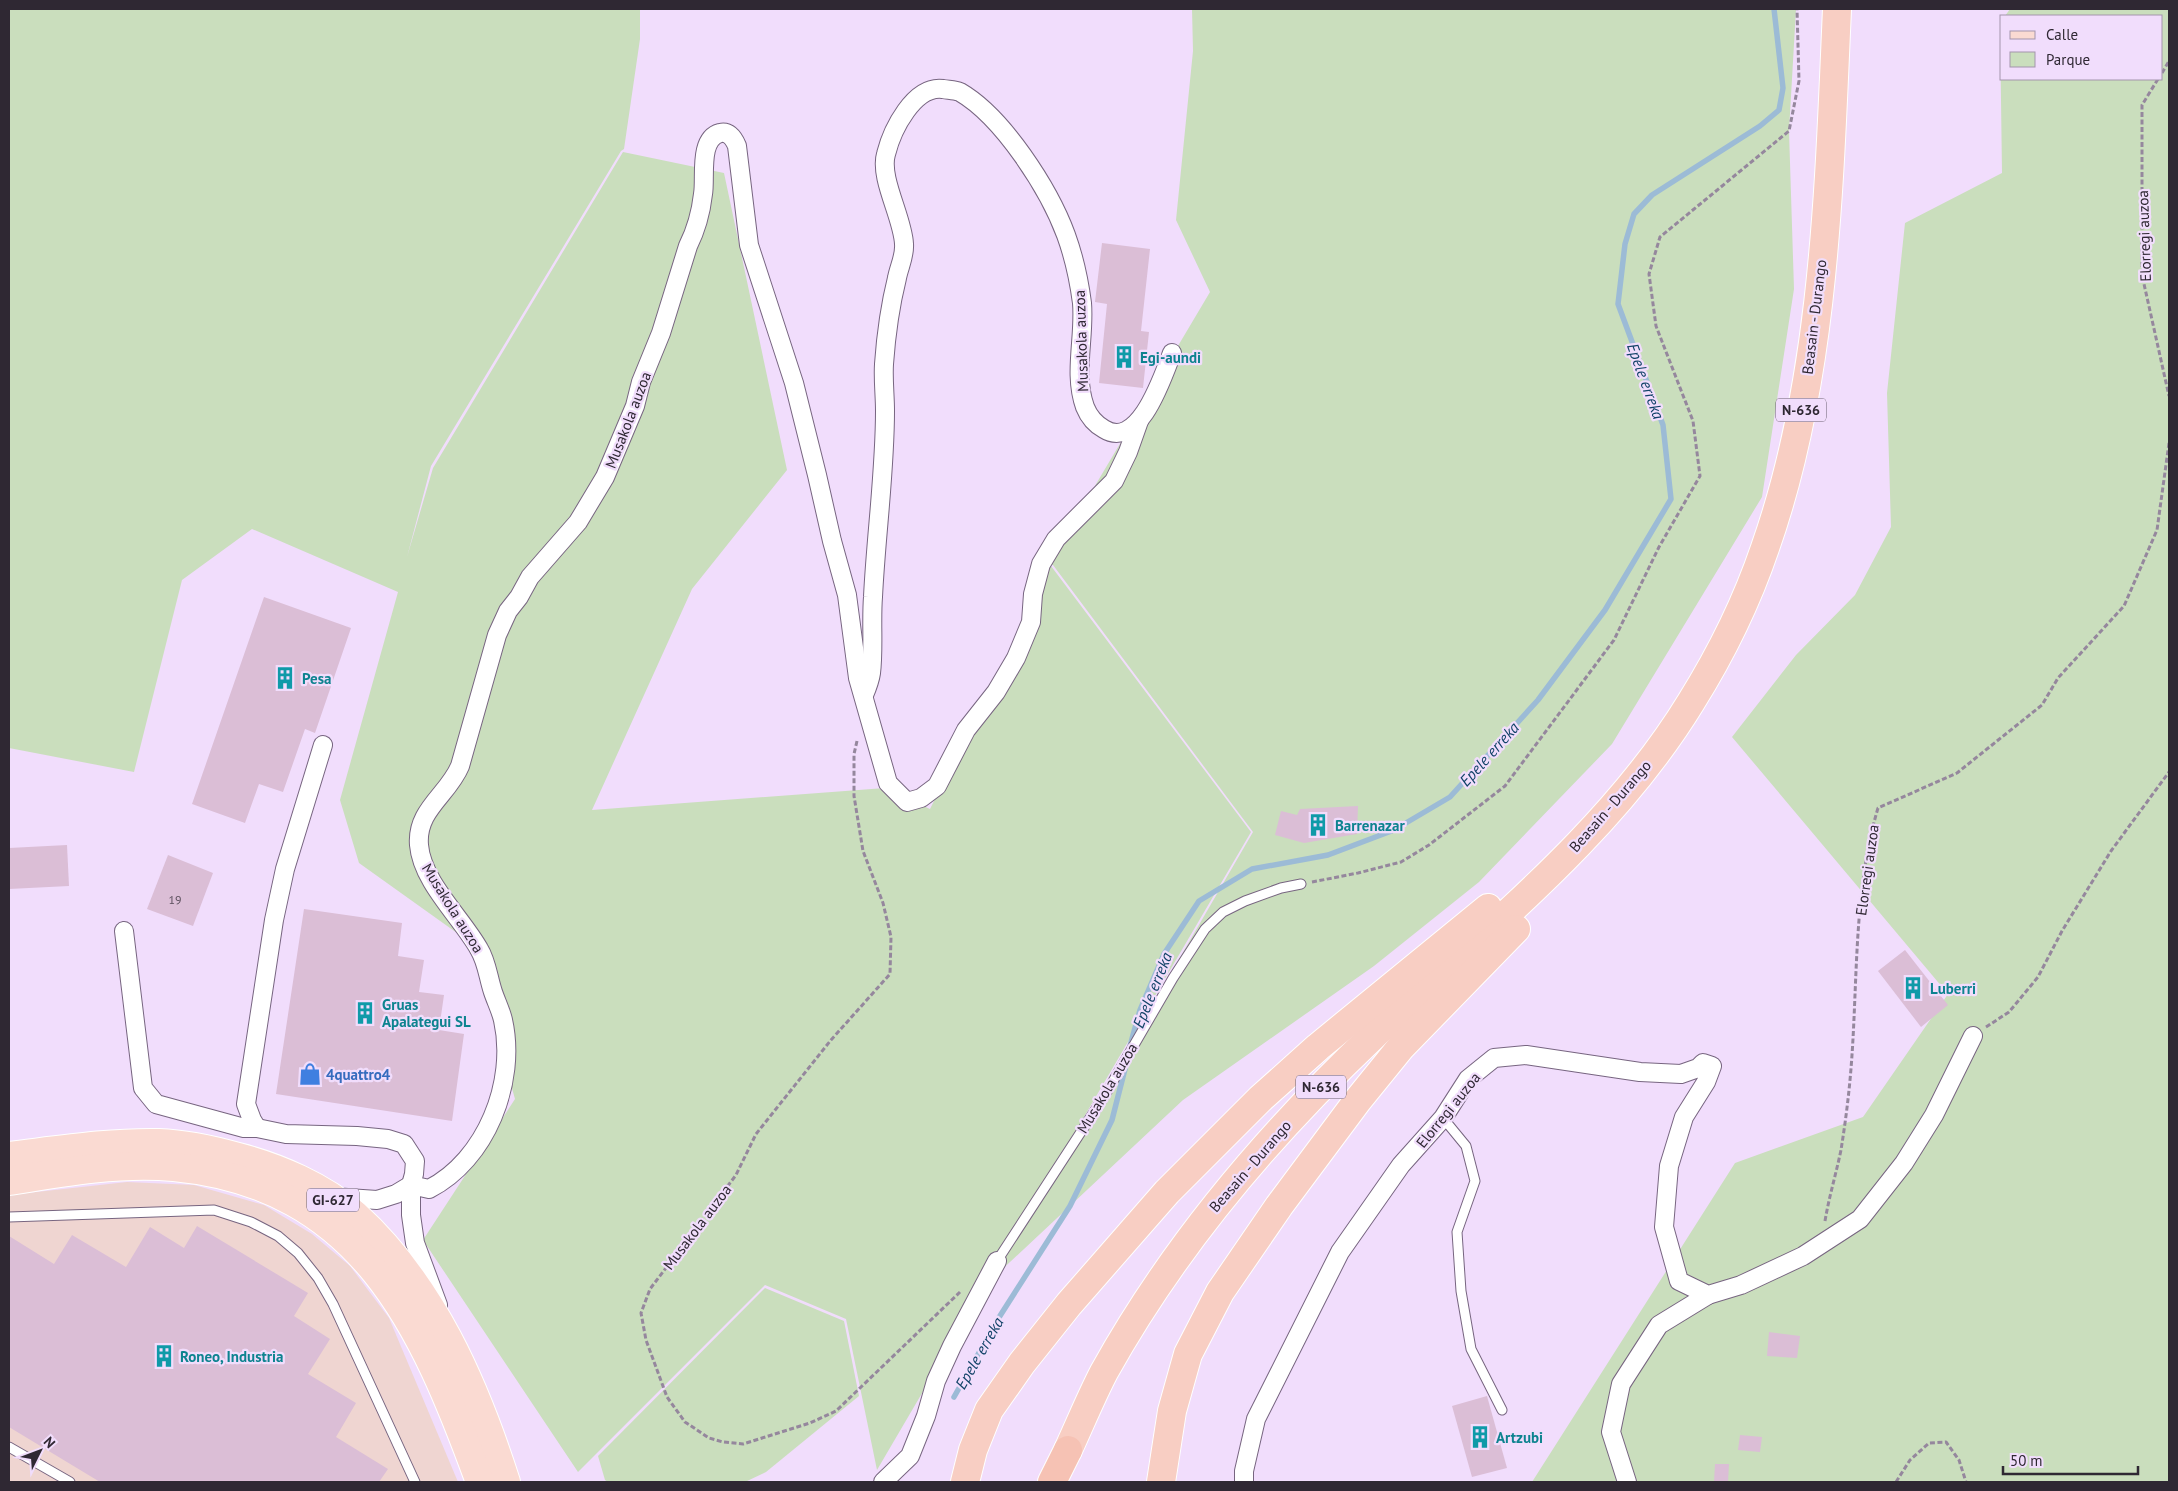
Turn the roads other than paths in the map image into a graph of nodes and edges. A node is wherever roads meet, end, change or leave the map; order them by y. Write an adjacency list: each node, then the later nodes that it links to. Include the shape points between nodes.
1 (1837, 9): 6 (highway, Beasain - Durango / N-636, via 1820,278 1805,385 1781,495 1765,550 1731,628 1691,703)
2 (1172, 353): 3 (street, Musakola auzoa)
3 (1139, 421): 4 (street, Musakola auzoa, via 1114,481 1056,539 1041,564 1033,594 1031,622 1016,658 996,692 966,730 937,786 921,798 906,802 888,783); 4 (street, Musakola auzoa, via 1123,433 1113,434 1091,419 1085,407 1080,380 1082,306 1076,269 1066,234 1027,162 986,111 957,91 936,88 921,94 895,129 884,157 904,243 887,333 871,673)
4 (864, 695): 14 (street, Musakola auzoa, via 858,678 847,595 818,474 794,383 749,245 737,146 728,134 722,132 713,138 704,155 703,194 694,233 635,406 611,465 578,522 530,577 508,611 497,635 460,766 421,824 419,845 426,870 484,959 503,1020 506,1047 505,1073 499,1097 486,1131 470,1155 445,1181 429,1189)
5 (323, 745): 11 (street, via 285,869 274,920 246,1104)
6 (1640, 775): 22 (highway, Beasain - Durango / N-636, via 1551,873 1340,1068 1236,1180 1188,1241 1144,1306 1102,1376); 28 (highway, via 1585,817 1492,904 1318,1047 1167,1192 1069,1304 989,1410); 31 (highway, via 1589,853 1401,1047 1370,1085 1317,1153 1220,1292 1188,1354 1172,1411)
7 (1301, 884): 17 (lane, Musakola auzoa, via 1245,901 1223,912 1205,929 1105,1095)
8 (124, 932): 11 (street, via 143,1088 156,1104 244,1128)
9 (1972, 1036): 18 (street, via 1934,1114 1904,1163 1860,1219 1803,1256 1741,1285)
10 (1443, 1118): 18 (street, Elorregi auzoa, via 1468,1079 1494,1058 1526,1054 1640,1072 1681,1074 1703,1063 1712,1066 1684,1117 1669,1166 1664,1227 1679,1280); 20 (lane, via 1466,1146 1475,1181 1457,1232 1461,1291 1471,1349); 32 (street, Elorregi auzoa, via 1401,1165 1340,1252 1256,1419)
11 (257, 1128): 14 (street, via 286,1134 388,1139 404,1144 415,1161)
12 (9, 1156): 15 (main road, GI-627, via 104,1144 161,1143 216,1151 267,1165)
13 (9, 1180): 25 (main road, GI-627, via 127,1166 174,1167 218,1174 258,1186 300,1205 338,1231 371,1264 397,1300 447,1396)
14 (411, 1185): 15 (street, Musakola auzoa, via 377,1200); 19 (street, via 415,1243 449,1331)
15 (326, 1195): 19 (main road, GI-627, via 354,1214 387,1248 417,1287)
16 (9, 1217): 24 (lane, via 214,1210 251,1222 278,1236 298,1253 333,1304)
17 (997, 1261): 27 (street, Musakola auzoa, via 936,1381 910,1456)
18 (1708, 1294): 33 (street, via 1659,1325 1621,1384 1611,1432)
19 (452, 1349): 26 (main road, GI-627, via 491,1435)
20 (1502, 1410)
21 (9, 1447): 23 (lane)
22 (1068, 1450): 29 (highway); 30 (highway)
23 (70, 1482)
24 (415, 1482)
25 (480, 1482)
26 (506, 1482)
27 (883, 1482)
28 (965, 1482)
29 (1052, 1482)
30 (1060, 1482)
31 (1161, 1482)
32 (1244, 1482)
33 (1626, 1482)

